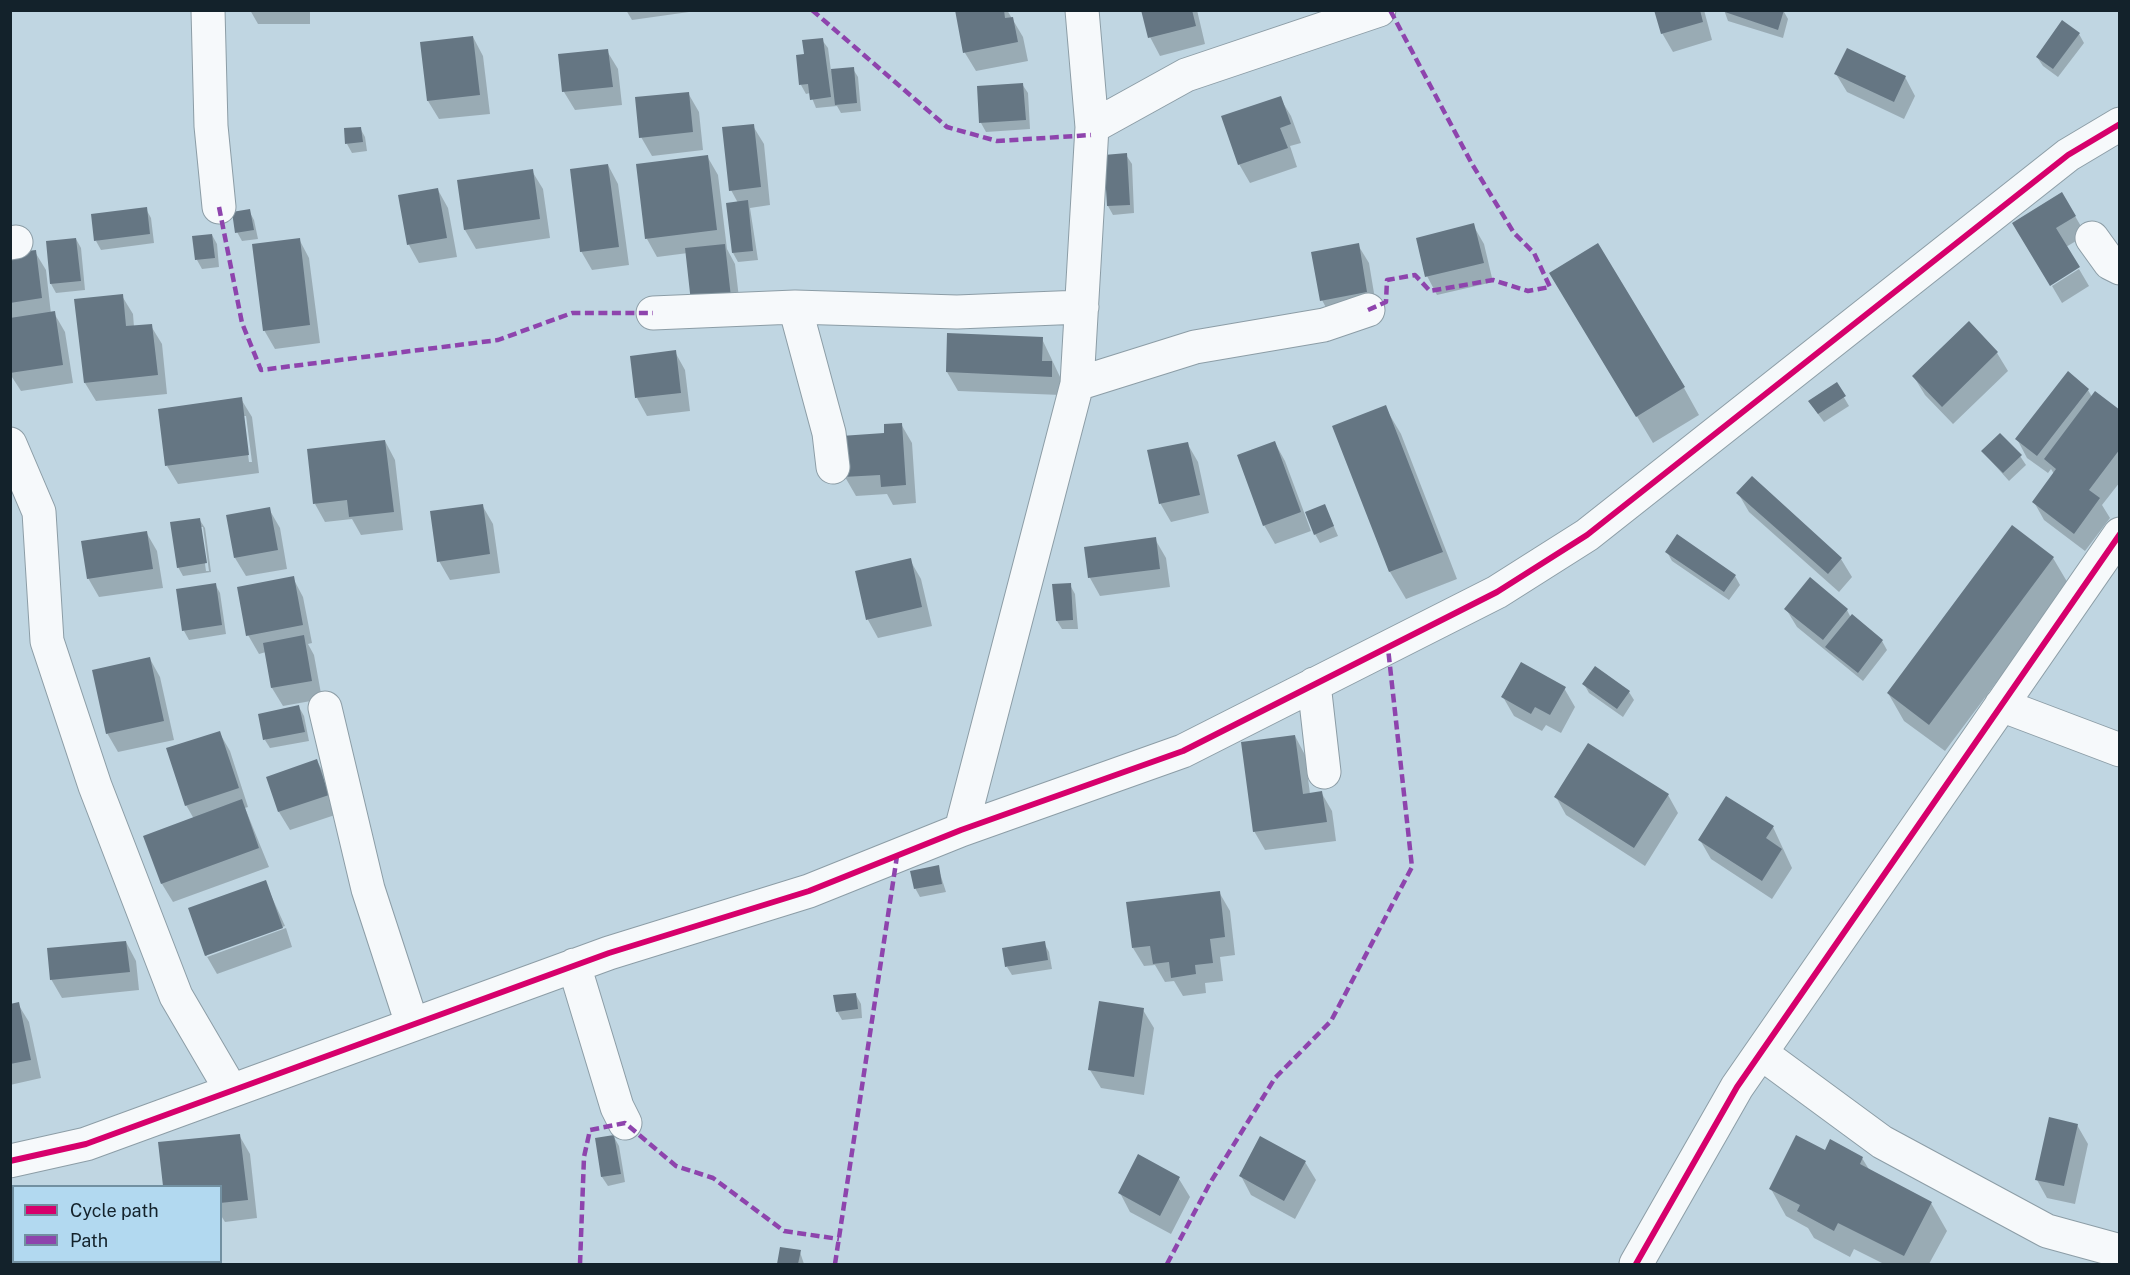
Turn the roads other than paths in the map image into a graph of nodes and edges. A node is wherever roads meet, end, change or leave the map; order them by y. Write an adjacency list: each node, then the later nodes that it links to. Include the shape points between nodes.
1 (208, 10): 6 (street, via 211,126)
2 (1082, 10): 5 (street)
3 (1379, 10): 5 (street, via 1186,75)
4 (2120, 124): 17 (street, via 2068,155 1587,535 1497,592)
5 (1092, 127): 10 (street)
6 (219, 207)
7 (2092, 238): 8 (street, via 2110,263)
8 (2120, 268)
9 (795, 307): 10 (street, via 957,312); 12 (street); 15 (street, via 829,433)
10 (1082, 308): 13 (street)
11 (1368, 310): 13 (street, via 1324,325 1195,347)
12 (653, 313)
13 (1077, 384): 22 (street)
14 (10, 444): 26 (street, via 39,512 46,641 95,786 176,996)
15 (833, 466)
16 (2120, 534): 18 (street)
17 (1314, 684): 21 (street); 22 (street, via 1183,751)
18 (2001, 705): 20 (street); 25 (street)
19 (325, 708): 24 (street, via 368,889)
20 (2120, 750)
21 (1324, 772)
22 (962, 830): 23 (street, via 809,891)
23 (574, 965): 24 (street); 27 (street)
24 (412, 1024): 26 (street)
25 (1761, 1053): 29 (street, via 1882,1142 2047,1231); 30 (street, via 1737,1087)
26 (231, 1090): 28 (street, via 86,1144)
27 (625, 1123)
28 (10, 1161)
29 (2120, 1251)
30 (1636, 1264)

